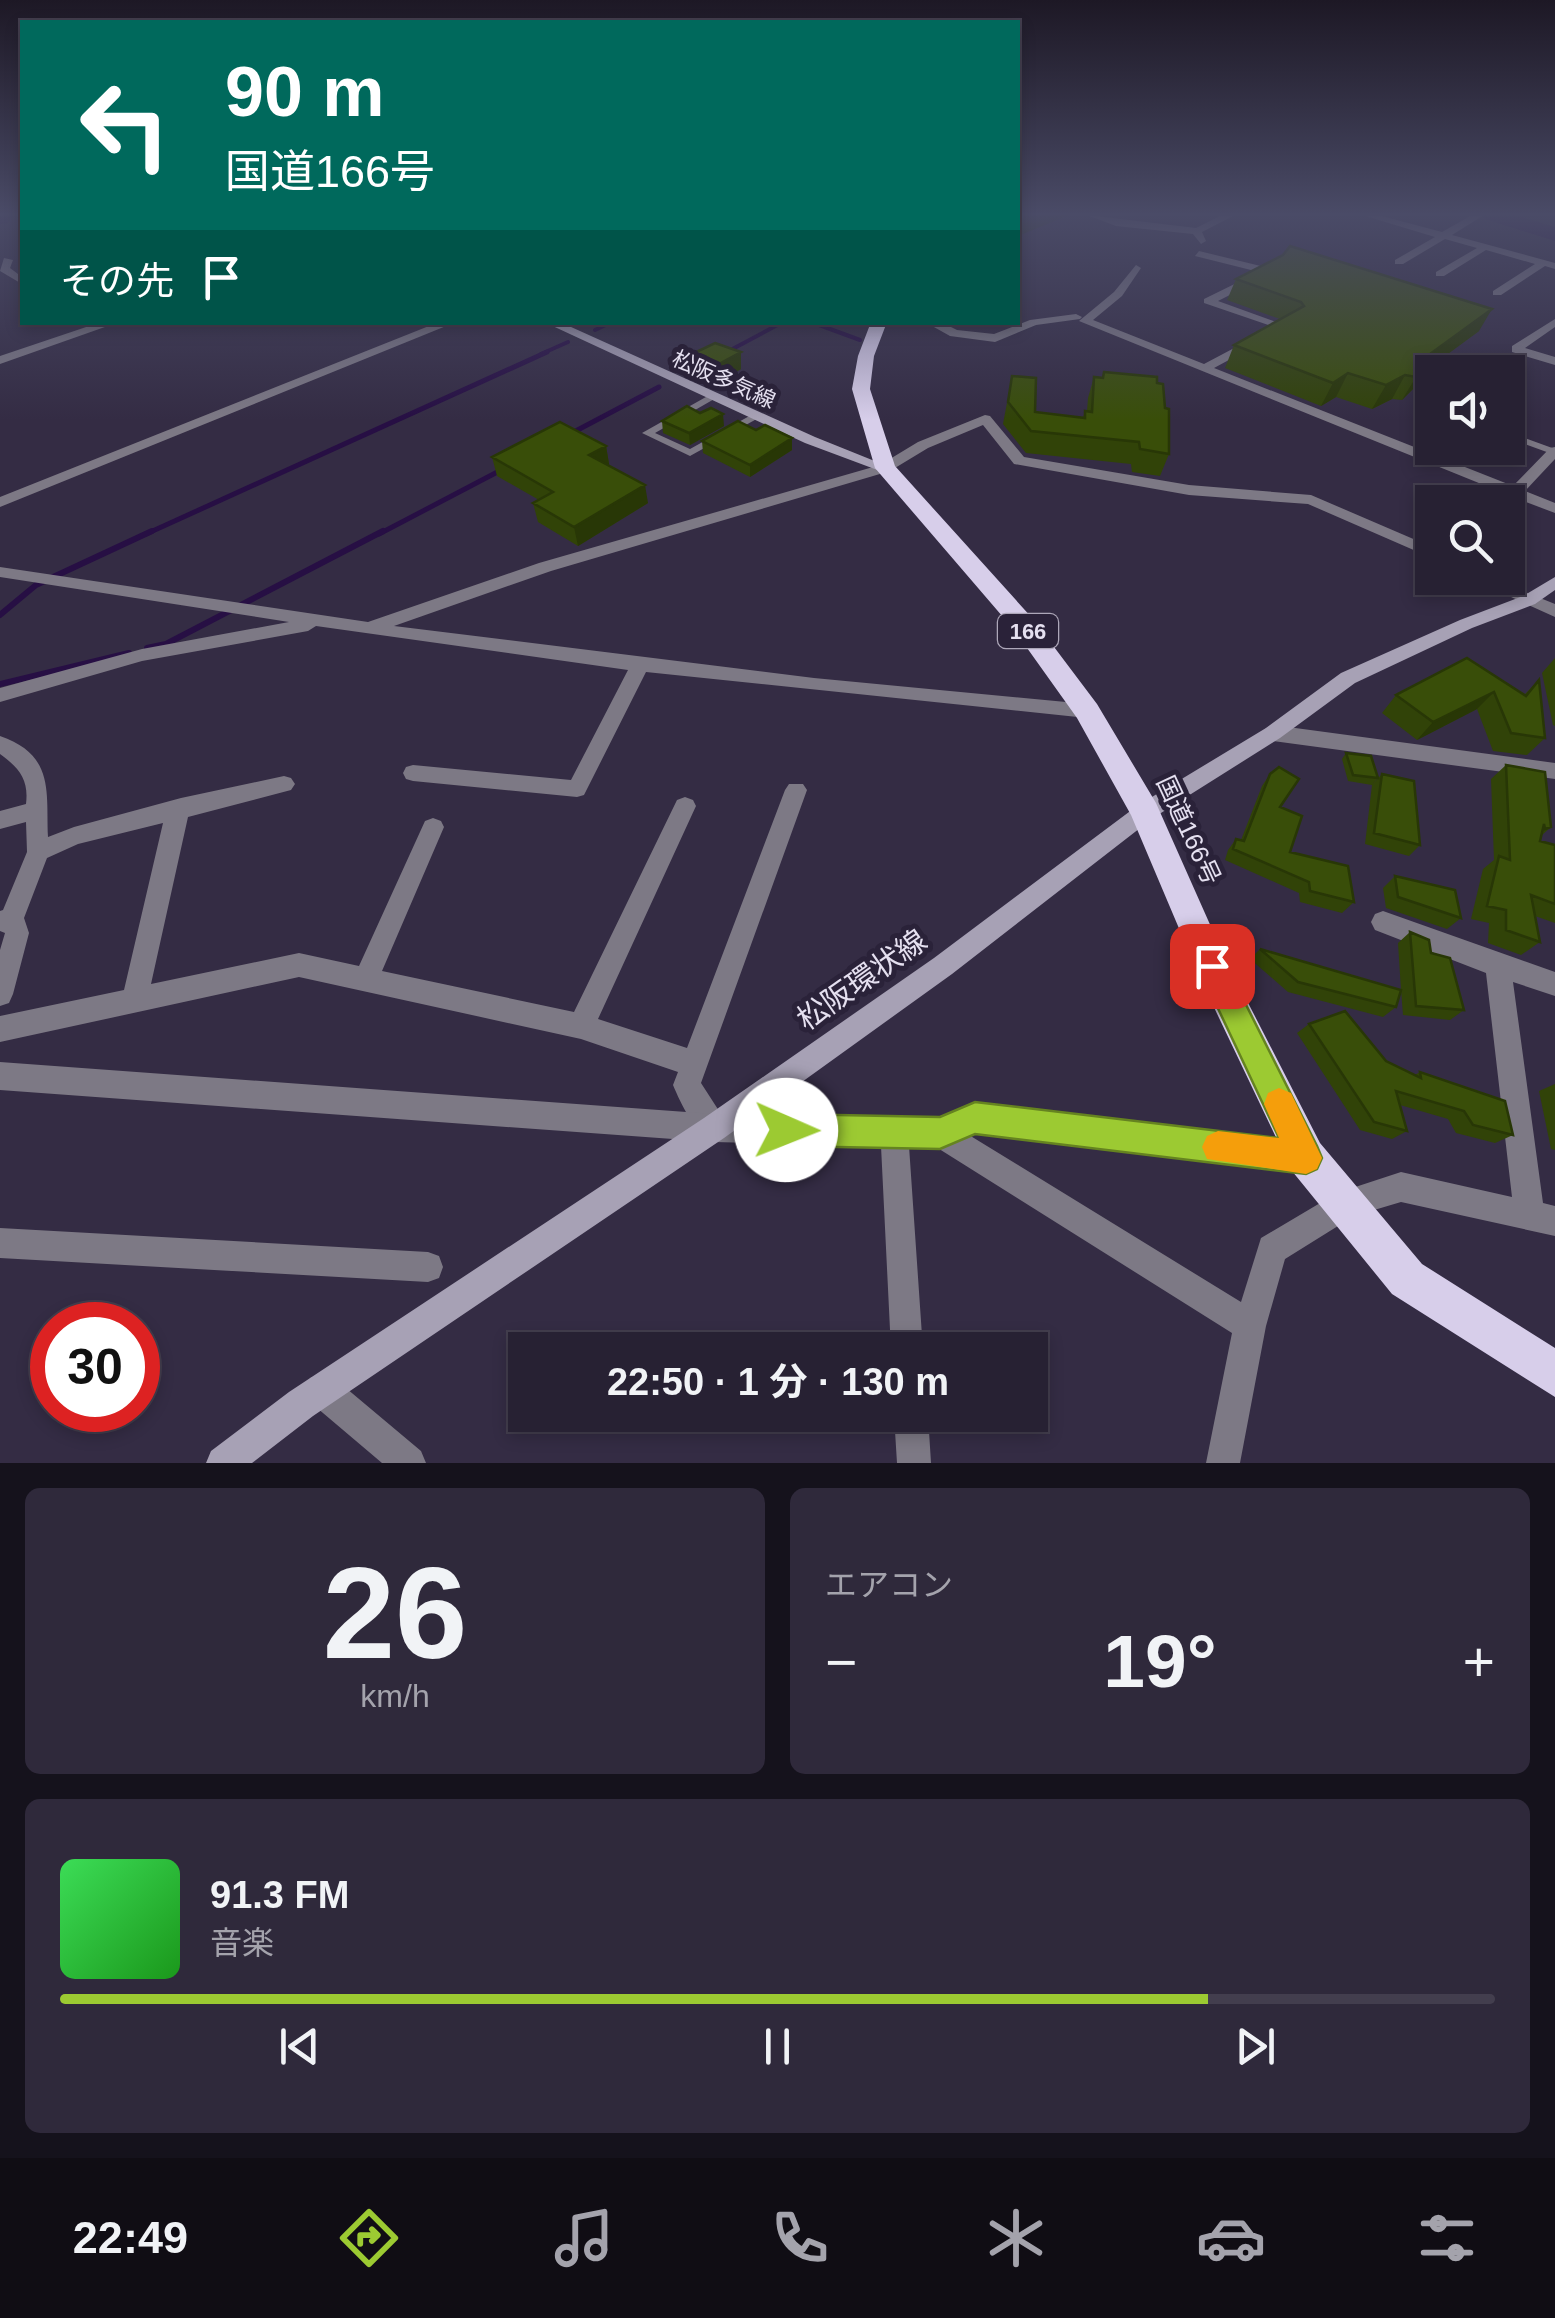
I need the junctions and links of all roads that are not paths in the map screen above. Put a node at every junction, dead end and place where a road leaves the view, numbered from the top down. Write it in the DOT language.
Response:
graph roads {
  1 [pos="1125,283"];
  2 [pos="1244,283"];
  3 [pos="1516,283"];
  4 [pos="1497,294"];
  5 [pos="1076,317"];
  6 [pos="1555,322"];
  7 [pos="442,325"];
  8 [pos="555,325"];
  9 [pos="877,325"];
  10 [pos="937,325"];
  11 [pos="90,326"];
  12 [pos="2,357"];
  13 [pos="1555,362"];
  14 [pos="1205,368"];
  15 [pos="713,396"];
  16 [pos="757,416"];
  17 [pos="1525,442"];
  18 [pos="1554,452"];
  19 [pos="885,468"];
  20 [pos="1483,485"];
  21 [pos="1522,485"];
  22 [pos="1525,500"];
  23 [pos="0,502"];
  24 [pos="1555,508"];
  25 [pos="1415,546"];
  26 [pos="0,572"];
  27 [pos="1555,582"];
  28 [pos="1517,595"];
  29 [pos="1529,600"];
  30 [pos="1555,611"];
  31 [pos="330,621"];
  32 [pos="372,627"];
  33 [pos="641,662"];
  34 [pos="0,695"];
  35 [pos="1087,711"];
  36 [pos="1273,733"];
  37 [pos="0,744"];
  38 [pos="1555,771"];
  39 [pos="413,773"];
  40 [pos="284,784"];
  41 [pos="796,790"];
  42 [pos="685,806"];
  43 [pos="182,807"];
  44 [pos="36,810"];
  45 [pos="1146,812"];
  46 [pos="0,820"];
  47 [pos="433,827"];
  48 [pos="38,852"];
  49 [pos="6,920"];
  50 [pos="1383,922"];
  51 [pos="1498,966"];
  52 [pos="366,978"];
  53 [pos="1555,984"];
  54 [pos="0,994"];
  55 [pos="135,1000"];
  56 [pos="581,1026"];
  57 [pos="0,1029"];
  58 [pos="695,1064"];
  59 [pos="0,1076"];
  60 [pos="714,1128"];
  61 [pos="894,1132"];
  62 [pos="940,1133"];
  63 [pos="1306,1158"];
  64 [pos="1347,1203"];
  65 [pos="1542,1217"];
  66 [pos="0,1244"];
  67 [pos="428,1267"];
  68 [pos="1250,1326"];
  69 [pos="906,1332"];
  70 [pos="1555,1374"];
  71 [pos="322,1390"];
  72 [pos="912,1432"];
  73 [pos="223,1463"];
  74 [pos="410,1463"];
  75 [pos="914,1463"];
  76 [pos="1223,1463"];
  1 -- 14 [label="street"];
  2 -- 14 [label="street"];
  3 -- 4 [label="street"];
  5 -- 10 [label="street"];
  6 -- 13 [label="street"];
  7 -- 23 [label="street"];
  8 -- 15 [label="main road, 松阪多気線"];
  9 -- 19 [label="highway, 国道166号 / 166"];
  11 -- 12 [label="street"];
  14 -- 20 [label="street"];
  15 -- 16 [label="main road, 松阪多気線"];
  15 -- 16 [label="lane"];
  16 -- 19 [label="main road, 松阪多気線"];
  17 -- 18 [label="lane"];
  18 -- 21 [label="street"];
  19 -- 25 [label="street"];
  19 -- 32 [label="street"];
  19 -- 35 [label="highway, 国道166号 / 166"];
  22 -- 24 [label="street"];
  26 -- 31 [label="street"];
  27 -- 29 [label="main road, 松阪環状線"];
  28 -- 29 [label="street"];
  29 -- 30 [label="street"];
  29 -- 36 [label="main road, 松阪環状線"];
  31 -- 32 [label="street"];
  31 -- 34 [label="street"];
  32 -- 33 [label="street"];
  33 -- 35 [label="street"];
  33 -- 39 [label="street"];
  35 -- 45 [label="highway, 国道166号 / 166"];
  36 -- 38 [label="street"];
  36 -- 45 [label="main road, 松阪環状線"];
  37 -- 44 [label="street"];
  40 -- 43 [label="street"];
  41 -- 58 [label="street"];
  42 -- 56 [label="street"];
  43 -- 48 [label="street"];
  43 -- 55 [label="street"];
  44 -- 46 [label="street"];
  44 -- 48 [label="street"];
  45 -- 60 [label="main road, 松阪環状線"];
  45 -- 63 [label="highway, 国道166号 / 166"];
  47 -- 52 [label="street"];
  48 -- 49 [label="street"];
  49 -- 54 [label="street"];
  50 -- 51 [label="street"];
  51 -- 53 [label="street"];
  51 -- 65 [label="street"];
  52 -- 55 [label="street"];
  52 -- 56 [label="street"];
  55 -- 57 [label="street"];
  56 -- 58 [label="street"];
  58 -- 60 [label="street"];
  59 -- 60 [label="street"];
  60 -- 61 [label="street"];
  60 -- 71 [label="main road, 松阪環状線"];
  61 -- 62 [label="street"];
  61 -- 69 [label="street"];
  62 -- 63 [label="street"];
  62 -- 68 [label="street"];
  63 -- 64 [label="highway, 国道166号 / 166"];
  64 -- 65 [label="street"];
  64 -- 68 [label="street"];
  64 -- 70 [label="highway, 国道166号 / 166"];
  66 -- 67 [label="street"];
  68 -- 76 [label="street"];
  71 -- 73 [label="main road, 松阪環状線"];
  71 -- 74 [label="street"];
  72 -- 75 [label="street"];
}
